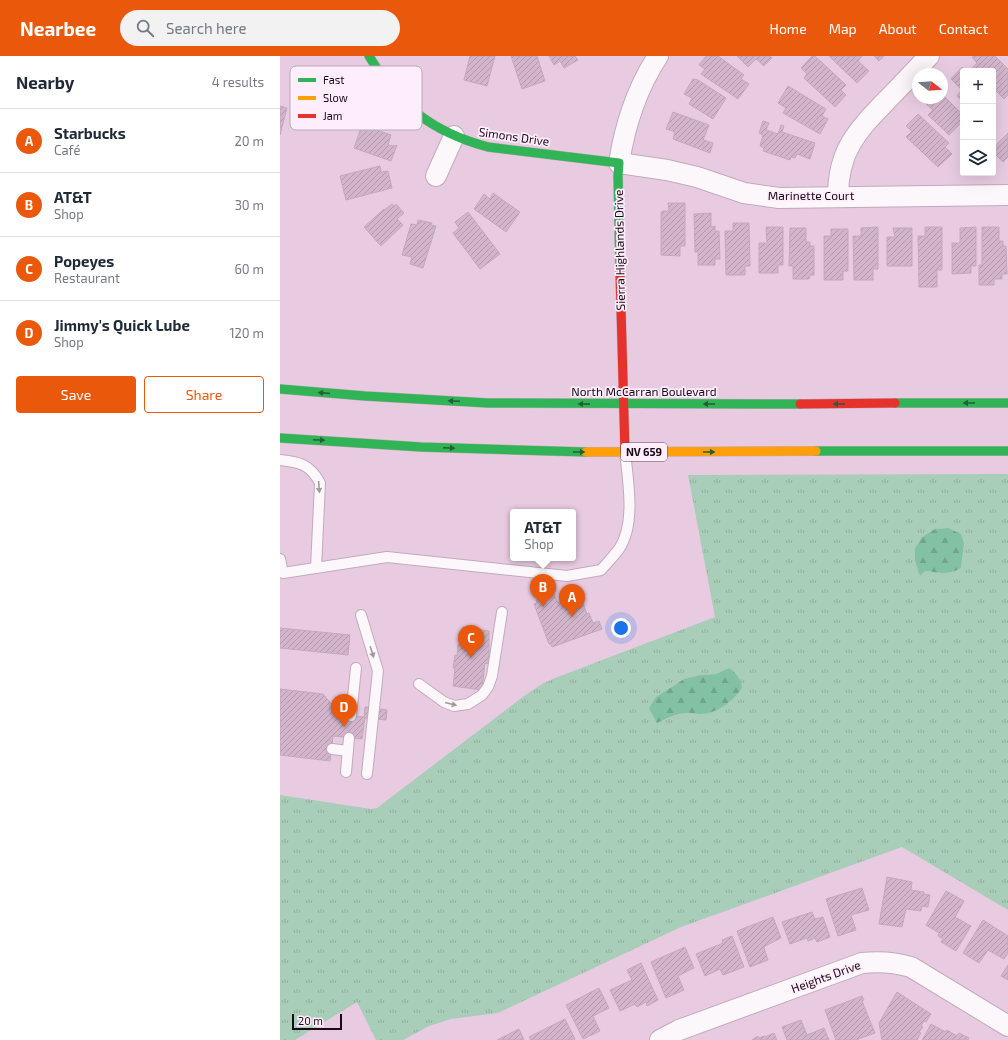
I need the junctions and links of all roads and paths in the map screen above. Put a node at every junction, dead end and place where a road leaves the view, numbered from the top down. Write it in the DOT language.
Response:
graph roads {
  1 [pos="369,56"];
  2 [pos="658,56"];
  3 [pos="930,56"];
  4 [pos="375,66"];
  5 [pos="422,117"];
  6 [pos="454,136"];
  7 [pos="619,163"];
  8 [pos="436,176"];
  9 [pos="1008,195"];
  10 [pos="838,196"];
  11 [pos="280,389"];
  12 [pos="1008,403"];
  13 [pos="623,404"];
  14 [pos="280,438"];
  15 [pos="1008,451"];
  16 [pos="625,452"];
  17 [pos="280,460"];
  18 [pos="280,559"];
  19 [pos="316,568"];
  20 [pos="502,612"];
  21 [pos="361,615"];
  22 [pos="356,668"];
  23 [pos="419,684"];
  24 [pos="351,716"];
  25 [pos="349,738"];
  26 [pos="332,749"];
  27 [pos="348,751"];
  28 [pos="346,772"];
  29 [pos="367,774"];
  30 [pos="1008,1026"];
  31 [pos="660,1040"];
  1 -- 4 [label="main road, Simons Drive"];
  2 -- 7 [label="street, Sierra Highlands Drive"];
  3 -- 10 [label="street"];
  5 -- 6 [label="main road, Simons Drive"];
  6 -- 7 [label="main road, Simons Drive"];
  6 -- 8 [label="street"];
  7 -- 10 [label="street, Marinette Court"];
  7 -- 13 [label="main road, Sierra Highlands Drive"];
  9 -- 10 [label="street, Marinette Court"];
  13 -- 11 [label="main road, North McCarran Boulevard, one-way"];
  12 -- 13 [label="main road, North McCarran Boulevard, one-way"];
  13 -- 16 [label="main road, Sierra Highlands Drive"];
  14 -- 16 [label="main road, NV 659, one-way"];
  16 -- 15 [label="main road, NV 659, one-way"];
  16 -- 19 [label="lane"];
  17 -- 19 [label="lane, one-way"];
  18 -- 19 [label="lane"];
  23 -- 20 [label="lane, one-way"];
  21 -- 29 [label="lane, one-way"];
  22 -- 24 [label="lane"];
  25 -- 27 [label="lane"];
  26 -- 27 [label="lane"];
  27 -- 28 [label="lane"];
  30 -- 31 [label="street, Heights Drive"];
}
